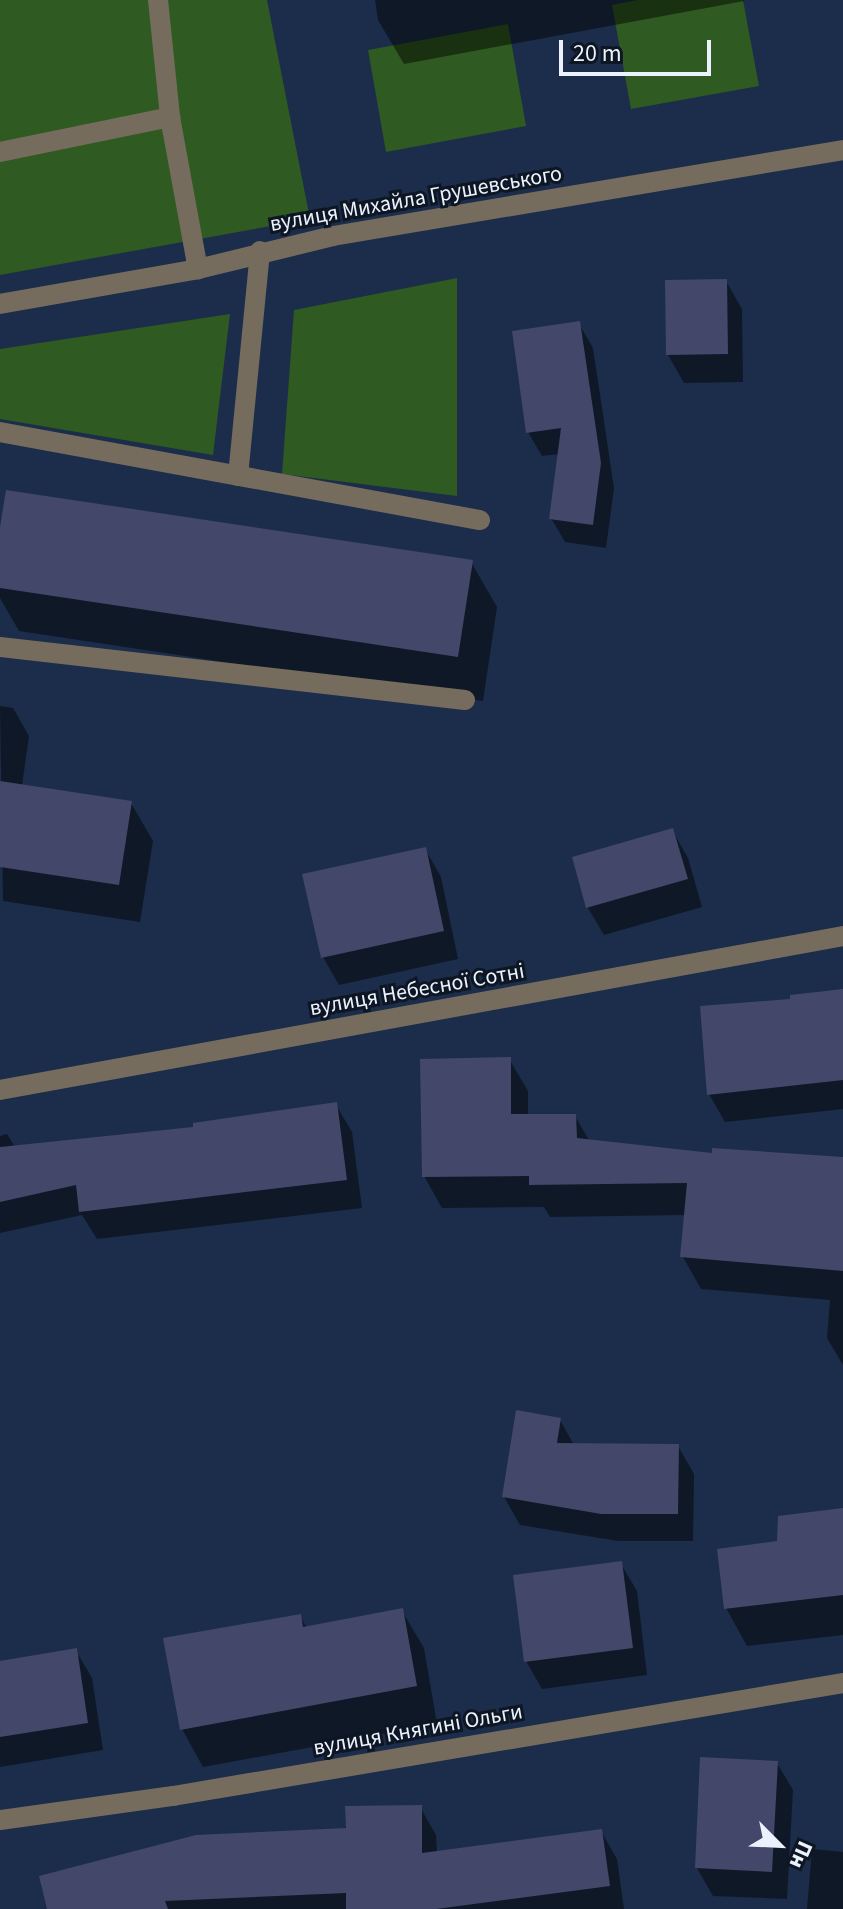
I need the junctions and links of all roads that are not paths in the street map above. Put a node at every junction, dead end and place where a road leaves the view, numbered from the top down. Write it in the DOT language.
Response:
graph roads {
  1 [pos="158,0"];
  2 [pos="170,117"];
  3 [pos="843,150"];
  4 [pos="0,152"];
  5 [pos="260,251"];
  6 [pos="198,269"];
  7 [pos="0,304"];
  8 [pos="0,432"];
  9 [pos="238,476"];
  10 [pos="480,520"];
  11 [pos="0,647"];
  12 [pos="465,700"];
  13 [pos="843,936"];
  14 [pos="0,1090"];
  15 [pos="843,1683"];
  16 [pos="0,1820"];
  1 -- 2 [label="street"];
  2 -- 4 [label="street"];
  2 -- 6 [label="street"];
  3 -- 5 [label="street, вулиця Михайла Грушевського"];
  5 -- 6 [label="street, вулиця Михайла Грушевського"];
  5 -- 9 [label="street"];
  6 -- 7 [label="street, вулиця Михайла Грушевського"];
  8 -- 9 [label="street"];
  9 -- 10 [label="street"];
  11 -- 12 [label="street"];
  13 -- 14 [label="street, вулиця Небесної Сотні"];
  15 -- 16 [label="street, вулиця Княгині Ольги"];
}
